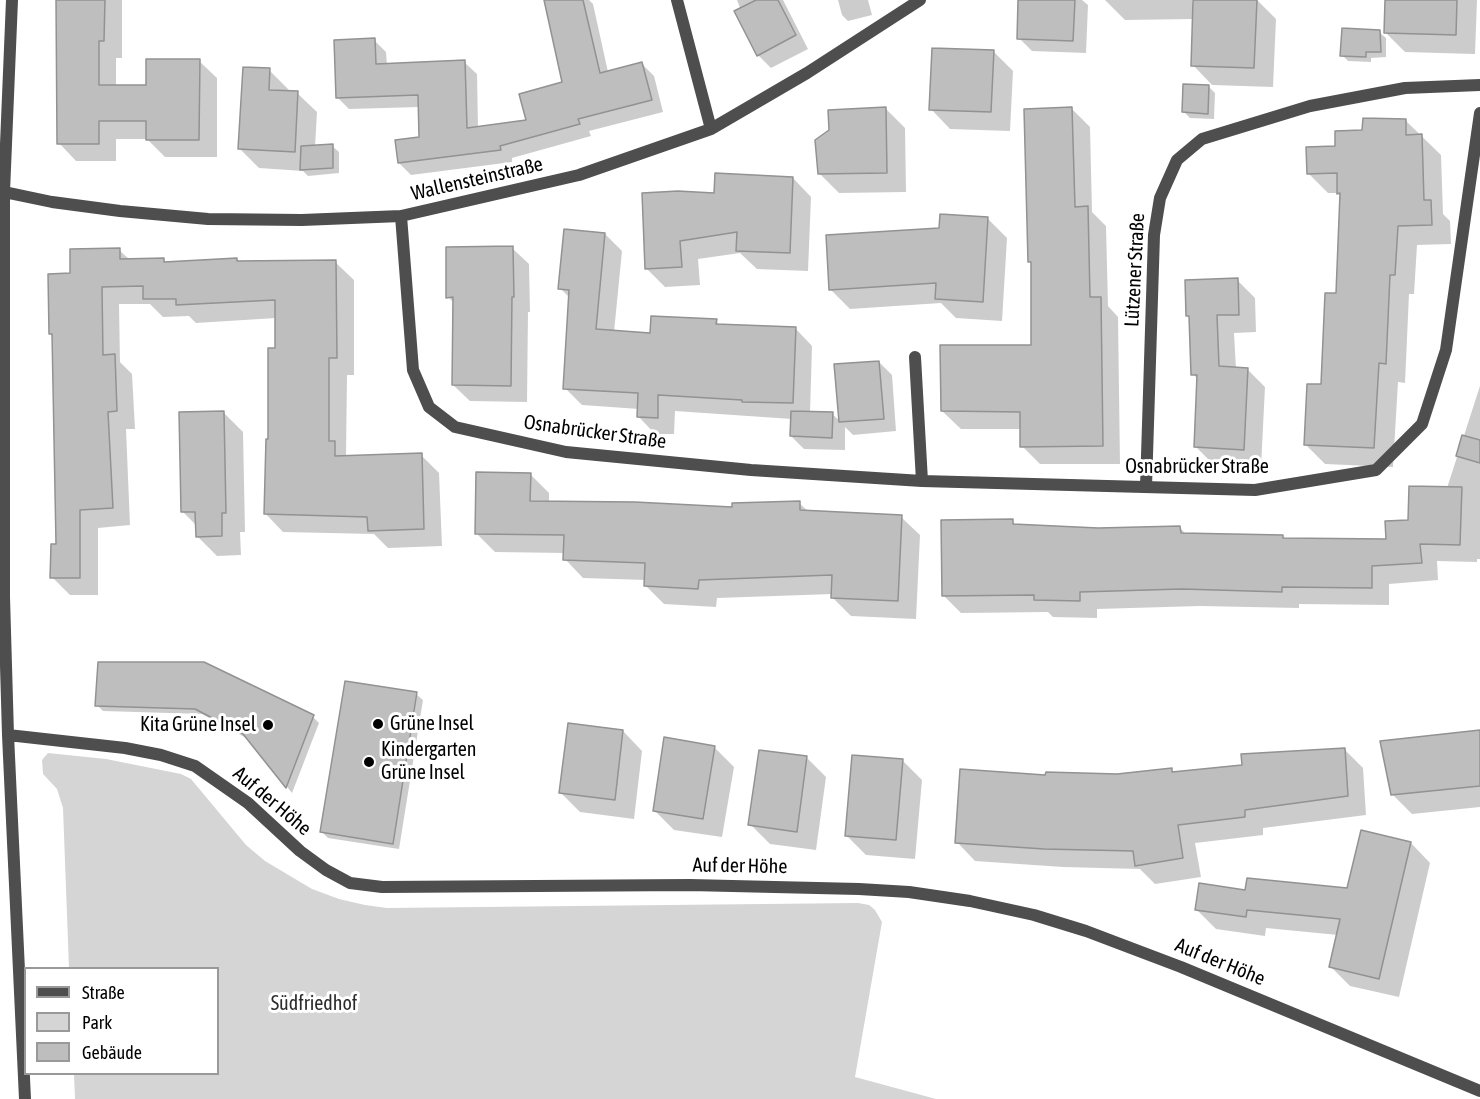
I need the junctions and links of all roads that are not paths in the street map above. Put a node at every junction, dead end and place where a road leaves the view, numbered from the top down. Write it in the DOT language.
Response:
graph roads {
  1 [pos="12,0"];
  2 [pos="677,0"];
  3 [pos="920,0"];
  4 [pos="1480,85"];
  5 [pos="1480,112"];
  6 [pos="711,129"];
  7 [pos="2,192"];
  8 [pos="400,216"];
  9 [pos="915,357"];
  10 [pos="922,482"];
  11 [pos="1146,487"];
  12 [pos="3,672"];
  13 [pos="8,735"];
  14 [pos="1480,1091"];
  15 [pos="25,1099"];
  1 -- 7 [label="street"];
  2 -- 6 [label="street"];
  3 -- 6 [label="street, Wallensteinstraße"];
  4 -- 11 [label="street, Lützener Straße"];
  5 -- 11 [label="street, Osnabrücker Straße"];
  6 -- 8 [label="street, Wallensteinstraße"];
  7 -- 8 [label="street, Wallensteinstraße"];
  7 -- 12 [label="street"];
  8 -- 10 [label="street, Osnabrücker Straße"];
  9 -- 10 [label="street"];
  10 -- 11 [label="street, Osnabrücker Straße"];
  12 -- 13 [label="street"];
  13 -- 14 [label="street, Auf der Höhe"];
  13 -- 15 [label="street"];
}
